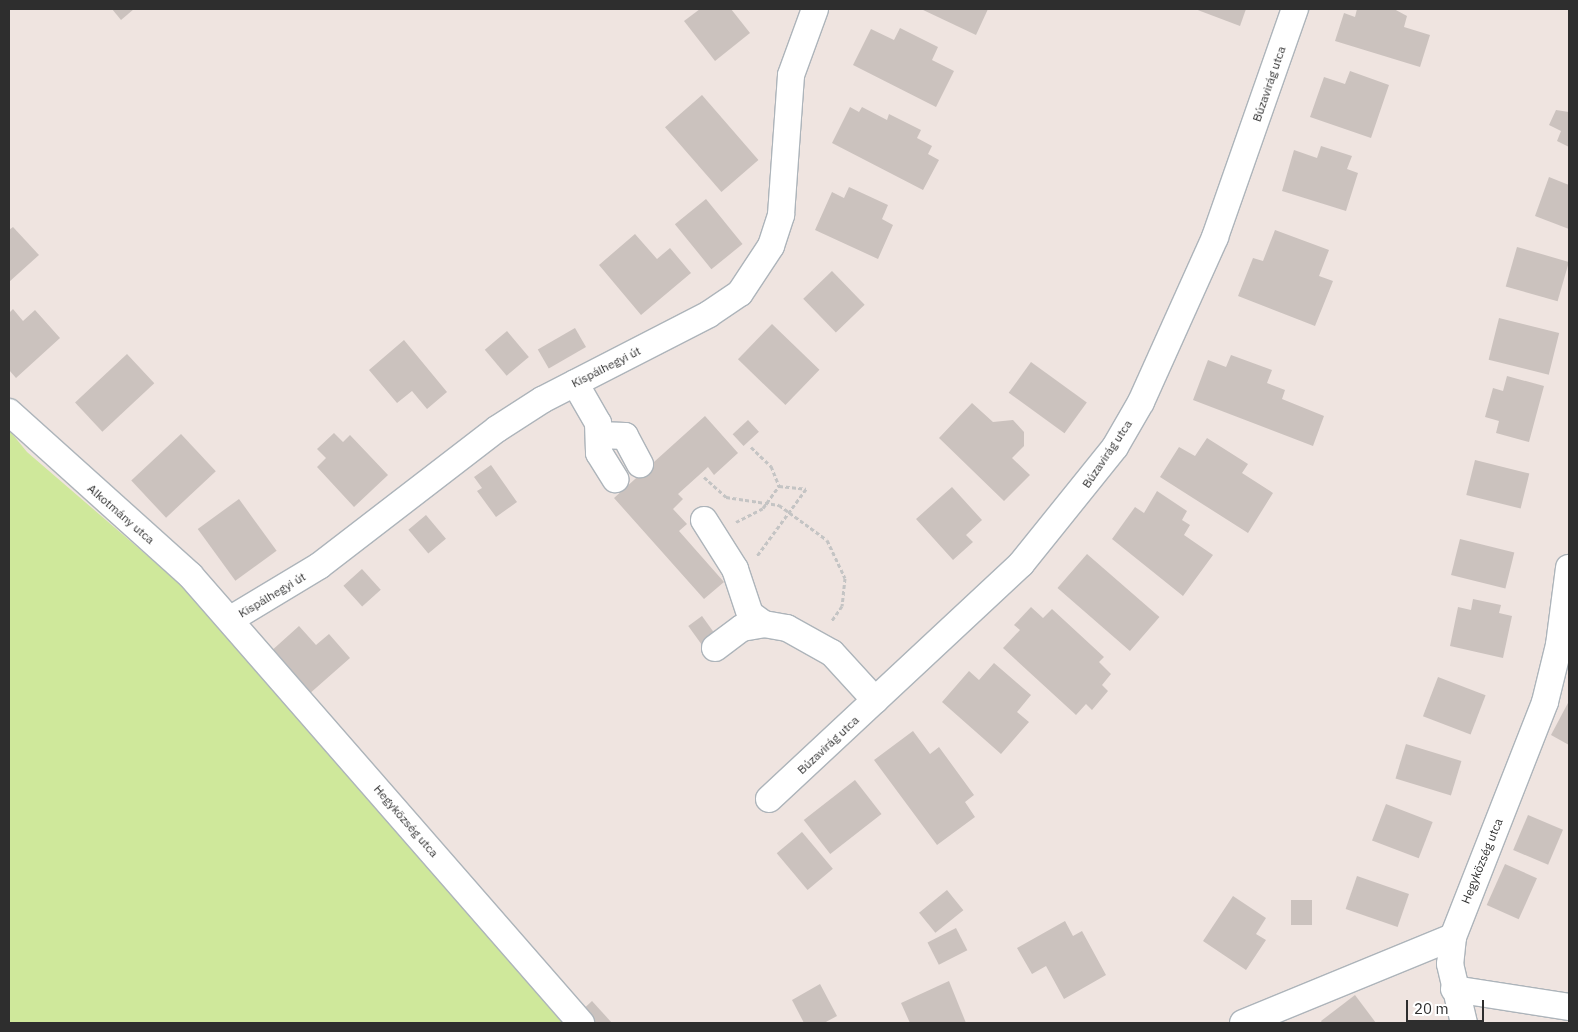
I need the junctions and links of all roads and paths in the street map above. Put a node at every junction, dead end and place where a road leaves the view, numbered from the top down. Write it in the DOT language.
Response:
graph roads {
  1 [pos="815,9"];
  2 [pos="1295,9"];
  3 [pos="575,383"];
  4 [pos="9,412"];
  5 [pos="599,434"];
  6 [pos="751,447"];
  7 [pos="640,464"];
  8 [pos="704,477"];
  9 [pos="615,479"];
  10 [pos="779,486"];
  11 [pos="767,501"];
  12 [pos="792,512"];
  13 [pos="709,527"];
  14 [pos="1569,568"];
  15 [pos="735,569"];
  16 [pos="231,619"];
  17 [pos="764,624"];
  18 [pos="813,640"];
  19 [pos="715,648"];
  20 [pos="875,700"];
  21 [pos="769,799"];
  22 [pos="1453,937"];
  23 [pos="1454,989"];
  24 [pos="1569,1007"];
  25 [pos="581,1023"];
  26 [pos="1243,1023"];
  27 [pos="1464,1023"];
  1 -- 3 [label="street, Kispálhegyi út"];
  2 -- 20 [label="street, Búzavirág utca"];
  3 -- 5 [label="street"];
  3 -- 16 [label="street, Kispálhegyi út"];
  4 -- 16 [label="street, Alkotmány utca"];
  5 -- 7 [label="street"];
  5 -- 9 [label="street"];
  6 -- 10 [label="path"];
  8 -- 11 [label="path"];
  10 -- 11 [label="path"];
  10 -- 12 [label="path"];
  11 -- 12 [label="path"];
  11 -- 13 [label="path"];
  12 -- 15 [label="path"];
  12 -- 18 [label="path"];
  13 -- 15 [label="street"];
  14 -- 22 [label="street, Hegyközség utca"];
  15 -- 17 [label="street"];
  16 -- 25 [label="street, Hegyközség utca"];
  17 -- 18 [label="street"];
  17 -- 19 [label="street"];
  18 -- 20 [label="street"];
  20 -- 21 [label="street, Búzavirág utca"];
  22 -- 23 [label="street"];
  22 -- 26 [label="street"];
  23 -- 24 [label="street"];
  23 -- 27 [label="street"];
}
